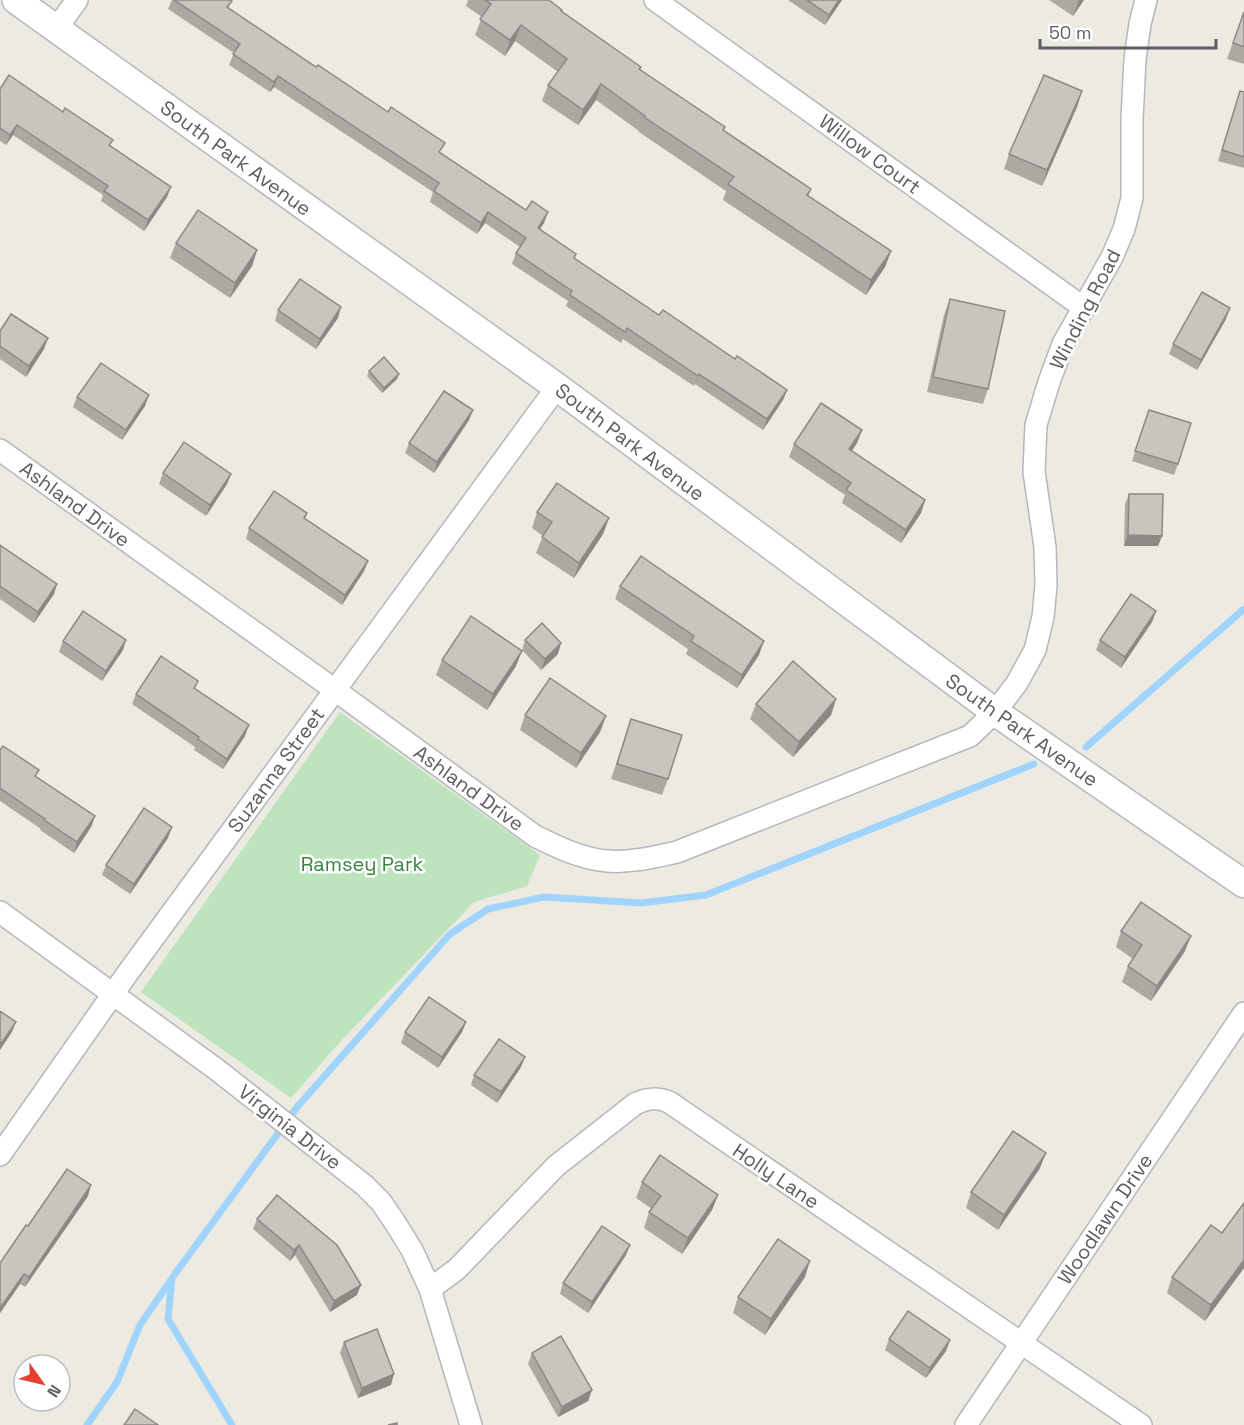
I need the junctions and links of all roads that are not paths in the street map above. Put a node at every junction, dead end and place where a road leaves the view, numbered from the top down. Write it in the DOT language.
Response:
graph roads {
  1 [pos="15,0"];
  2 [pos="77,0"];
  3 [pos="655,0"];
  4 [pos="1146,0"];
  5 [pos="56,29"];
  6 [pos="1084,308"];
  7 [pos="557,387"];
  8 [pos="0,450"];
  9 [pos="335,690"];
  10 [pos="995,712"];
  11 [pos="1244,884"];
  12 [pos="0,912"];
  13 [pos="113,994"];
  14 [pos="1244,1013"];
  15 [pos="0,1155"];
  16 [pos="430,1289"];
  17 [pos="1021,1344"];
  18 [pos="471,1425"];
  19 [pos="966,1425"];
  20 [pos="1141,1425"];
  1 -- 5 [label="street, South Park Avenue"];
  2 -- 5 [label="street"];
  3 -- 6 [label="street, Willow Court"];
  4 -- 6 [label="street, Winding Road"];
  5 -- 7 [label="street, South Park Avenue"];
  6 -- 10 [label="street, Winding Road"];
  7 -- 9 [label="street, Suzanna Street"];
  7 -- 10 [label="street, South Park Avenue"];
  8 -- 9 [label="street, Ashland Drive"];
  9 -- 10 [label="street, Ashland Drive"];
  9 -- 13 [label="street, Suzanna Street"];
  10 -- 11 [label="street, South Park Avenue"];
  12 -- 13 [label="street, Virginia Drive"];
  13 -- 15 [label="street, Suzanna Street"];
  13 -- 16 [label="street, Virginia Drive"];
  14 -- 17 [label="street, Woodlawn Drive"];
  16 -- 17 [label="street, Holly Lane"];
  16 -- 18 [label="street, Virginia Drive"];
  17 -- 19 [label="street, Woodlawn Drive"];
  17 -- 20 [label="street, Holly Lane"];
}
